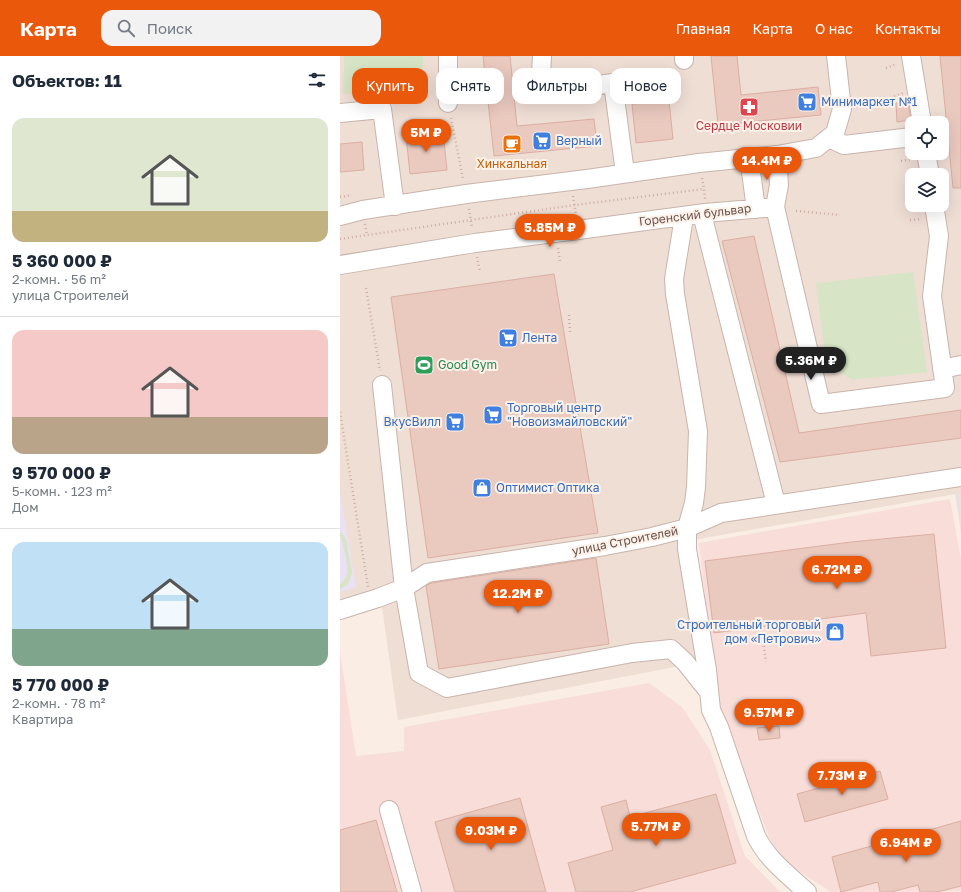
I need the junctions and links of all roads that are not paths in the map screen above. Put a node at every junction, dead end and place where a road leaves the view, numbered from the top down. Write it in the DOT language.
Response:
graph roads {
  1 [pos="448,56"];
  2 [pos="542,56"];
  3 [pos="836,56"];
  4 [pos="911,56"];
  5 [pos="448,68"];
  6 [pos="340,113"];
  7 [pos="921,116"];
  8 [pos="829,138"];
  9 [pos="905,138"];
  10 [pos="777,155"];
  11 [pos="749,157"];
  12 [pos="625,173"];
  13 [pos="395,206"];
  14 [pos="705,206"];
  15 [pos="775,207"];
  16 [pos="756,209"];
  17 [pos="935,212"];
  18 [pos="340,216"];
  19 [pos="684,216"];
  20 [pos="340,265"];
  21 [pos="961,365"];
  22 [pos="942,369"];
  23 [pos="382,385"];
  24 [pos="961,477"];
  25 [pos="776,504"];
  26 [pos="687,528"];
  27 [pos="404,588"];
  28 [pos="340,610"];
  29 [pos="709,692"];
  30 [pos="389,810"];
  31 [pos="412,892"];
  32 [pos="807,892"];
  1 -- 5 [label="street"];
  2 -- 12 [label="street"];
  3 -- 8 [label="street"];
  4 -- 7 [label="street"];
  6 -- 13 [label="street"];
  8 -- 9 [label="street"];
  8 -- 10 [label="street"];
  10 -- 11 [label="street"];
  10 -- 15 [label="street"];
  11 -- 12 [label="street"];
  11 -- 16 [label="street, Горенский бульвар"];
  12 -- 13 [label="street"];
  13 -- 18 [label="street"];
  14 -- 16 [label="street, Горенский бульвар"];
  14 -- 19 [label="street, Горенский бульвар"];
  14 -- 25 [label="street"];
  15 -- 16 [label="street"];
  15 -- 22 [label="street"];
  17 -- 22 [label="street"];
  19 -- 20 [label="street, Горенский бульвар"];
  19 -- 26 [label="street"];
  21 -- 22 [label="street"];
  23 -- 27 [label="street"];
  24 -- 25 [label="street, улица Строителей"];
  25 -- 26 [label="street, улица Строителей"];
  26 -- 27 [label="street, улица Строителей"];
  26 -- 29 [label="street"];
  27 -- 28 [label="street, улица Строителей"];
  27 -- 29 [label="street"];
  29 -- 32 [label="street"];
  30 -- 31 [label="street"];
}
